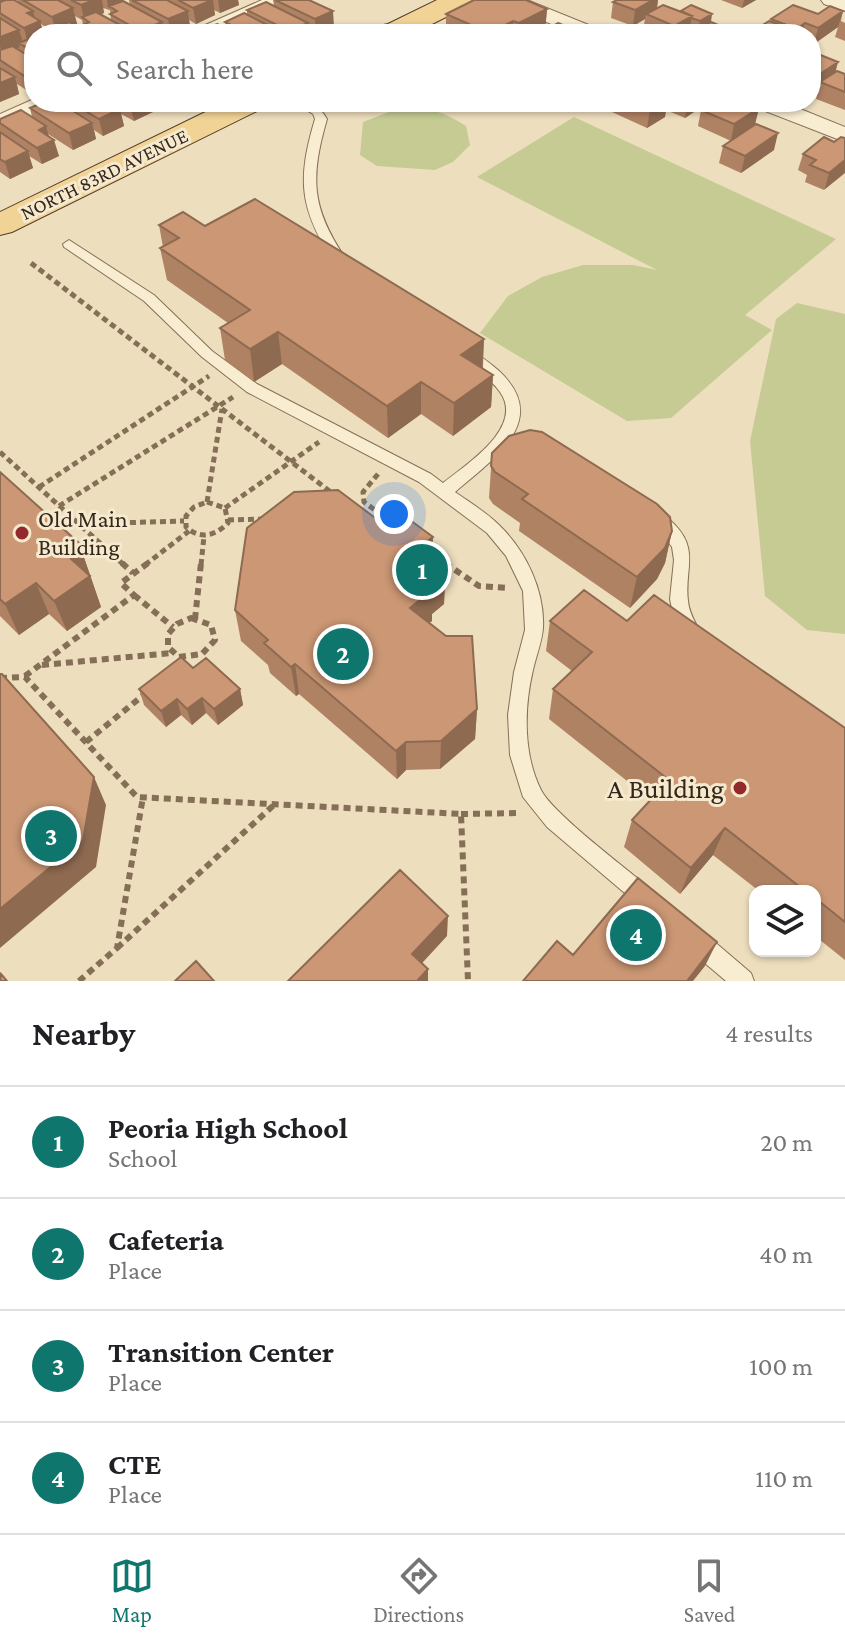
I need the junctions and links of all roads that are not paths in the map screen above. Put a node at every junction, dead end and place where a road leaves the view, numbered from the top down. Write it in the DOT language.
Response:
graph roads {
  1 [pos="21,0"];
  2 [pos="279,0"];
  3 [pos="509,0"];
  4 [pos="831,0"];
  5 [pos="453,1"];
  6 [pos="845,5"];
  7 [pos="0,8"];
  8 [pos="224,24"];
  9 [pos="408,24"];
  10 [pos="569,24"];
  11 [pos="24,111"];
  12 [pos="229,112"];
  13 [pos="317,112"];
  14 [pos="788,112"];
  15 [pos="0,122"];
  16 [pos="845,135"];
  17 [pos="5,216"];
  18 [pos="69,244"];
  19 [pos="346,269"];
  20 [pos="449,343"];
  21 [pos="445,491"];
  22 [pos="649,512"];
  23 [pos="701,640"];
  24 [pos="660,910"];
  25 [pos="684,931"];
  26 [pos="743,981"];
  1 -- 7 [label="street"];
  2 -- 8 [label="street"];
  3 -- 10 [label="street"];
  4 -- 6 [label="street"];
  5 -- 9 [label="main road"];
  11 -- 15 [label="street"];
  12 -- 17 [label="main road, NORTH 83RD AVENUE"];
  13 -- 19 [label="lane"];
  14 -- 16 [label="street"];
  18 -- 21 [label="lane"];
  20 -- 21 [label="lane"];
  21 -- 24 [label="lane"];
  22 -- 23 [label="lane"];
  25 -- 26 [label="lane"];
}
